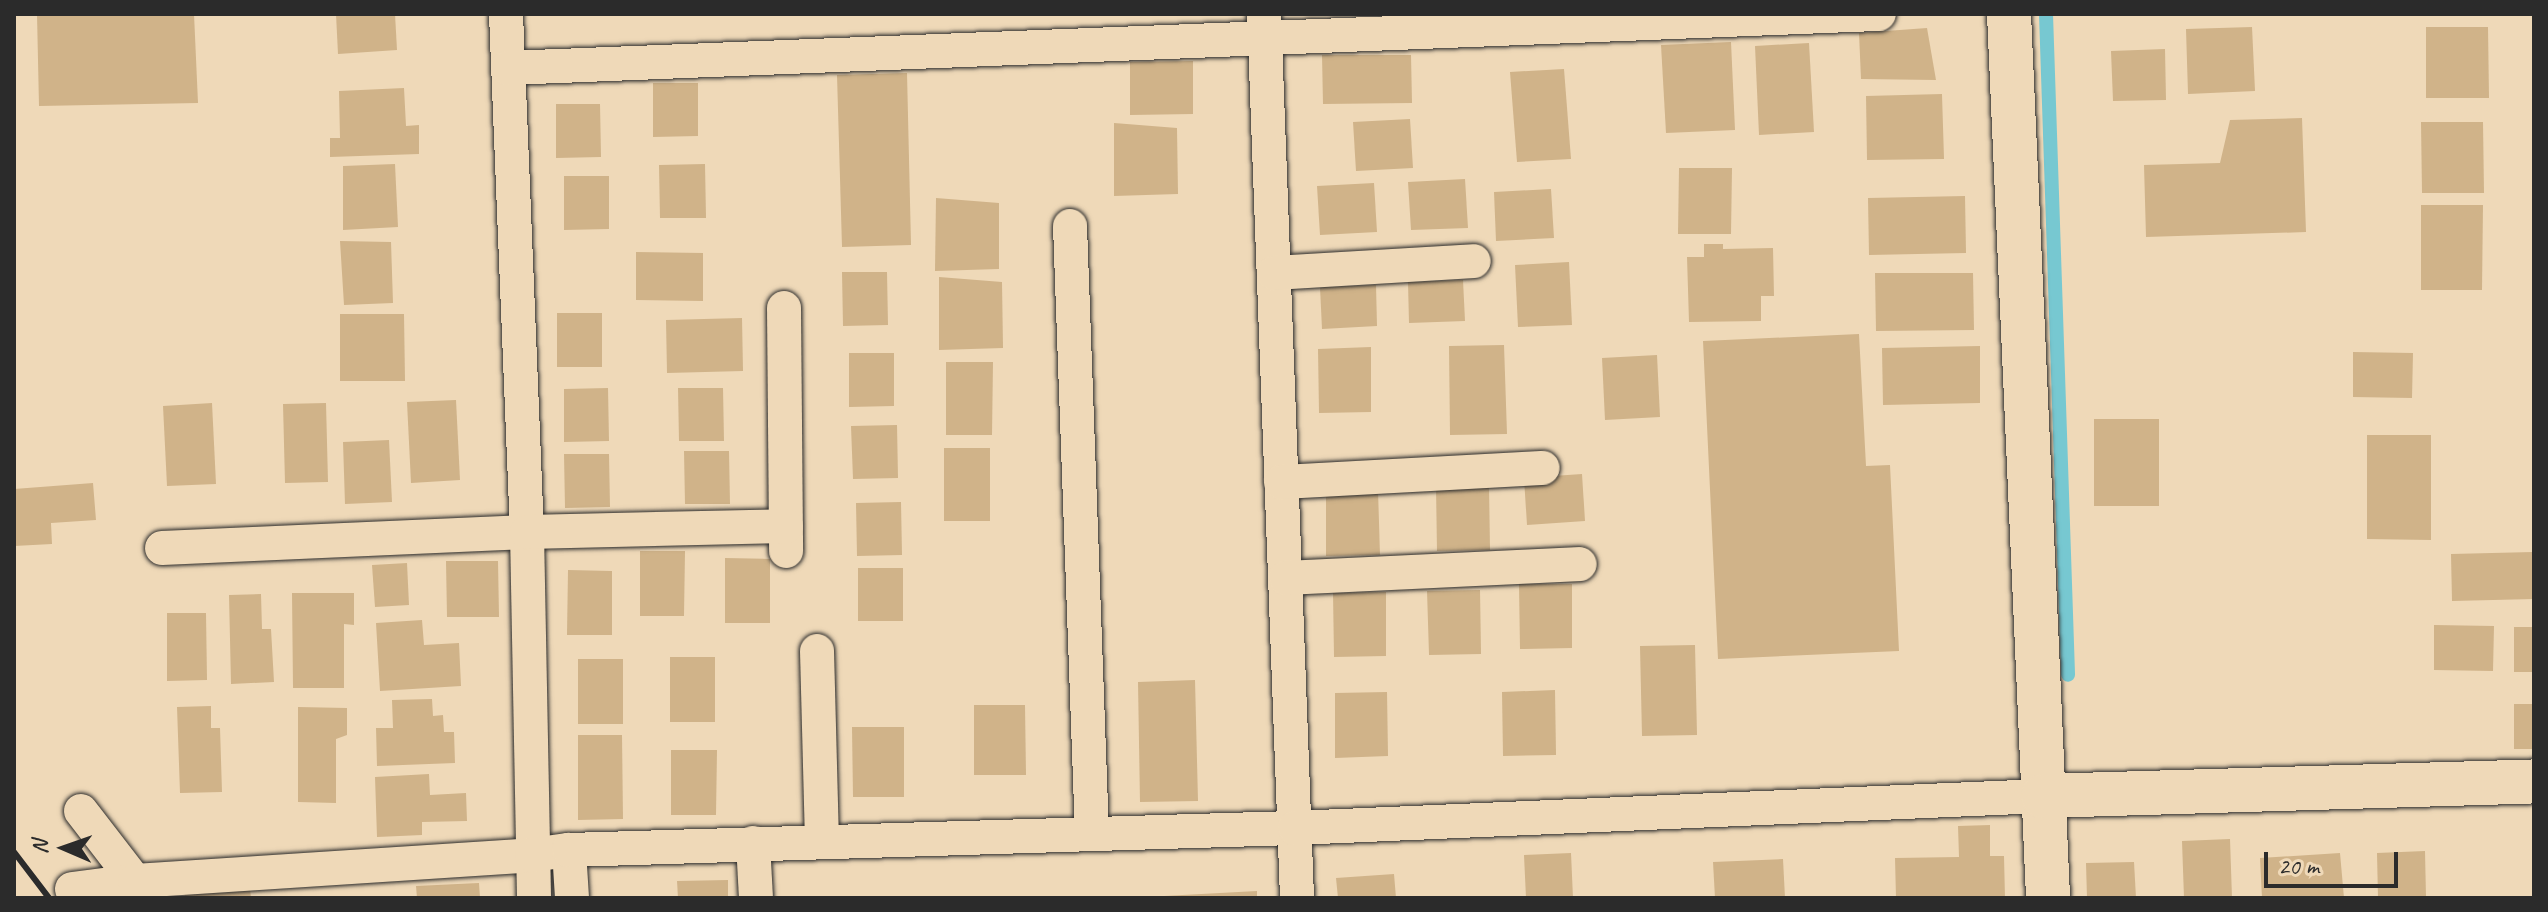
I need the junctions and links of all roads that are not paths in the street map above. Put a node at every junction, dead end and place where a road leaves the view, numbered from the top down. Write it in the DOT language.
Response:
graph roads {
  1 [pos="506,14"];
  2 [pos="1879,14"];
  3 [pos="2009,14"];
  4 [pos="1745,17"];
  5 [pos="1265,26"];
  6 [pos="508,68"];
  7 [pos="1070,226"];
  8 [pos="1474,261"];
  9 [pos="1274,273"];
  10 [pos="784,308"];
  11 [pos="1543,468"];
  12 [pos="1281,482"];
  13 [pos="527,532"];
  14 [pos="162,548"];
  15 [pos="1580,564"];
  16 [pos="1286,578"];
  17 [pos="817,651"];
  18 [pos="2534,781"];
  19 [pos="2043,796"];
  20 [pos="81,811"];
  21 [pos="1295,828"];
  22 [pos="1092,834"];
  23 [pos="822,841"];
  24 [pos="753,843"];
  25 [pos="569,850"];
  26 [pos="532,855"];
  27 [pos="72,889"];
  28 [pos="142,890"];
  29 [pos="534,898"];
  30 [pos="572,898"];
  31 [pos="756,898"];
  32 [pos="1297,898"];
  33 [pos="2048,898"];
  1 -- 6 [label="street"];
  2 -- 4 [label="street"];
  3 -- 19 [label="street"];
  4 -- 5 [label="street"];
  5 -- 6 [label="street"];
  5 -- 9 [label="street"];
  6 -- 13 [label="street"];
  7 -- 22 [label="street"];
  8 -- 9 [label="street"];
  9 -- 12 [label="street"];
  10 -- 13 [label="street"];
  11 -- 12 [label="street"];
  12 -- 16 [label="street"];
  13 -- 14 [label="street"];
  13 -- 26 [label="street"];
  15 -- 16 [label="street"];
  16 -- 21 [label="street"];
  17 -- 23 [label="street"];
  18 -- 19 [label="street"];
  19 -- 21 [label="street"];
  19 -- 33 [label="street"];
  20 -- 28 [label="street"];
  21 -- 22 [label="street"];
  21 -- 32 [label="street"];
  22 -- 23 [label="street"];
  23 -- 24 [label="street"];
  24 -- 25 [label="street"];
  24 -- 31 [label="street"];
  25 -- 26 [label="street"];
  25 -- 30 [label="street"];
  26 -- 28 [label="street"];
  26 -- 29 [label="street"];
  27 -- 28 [label="street"];
}
